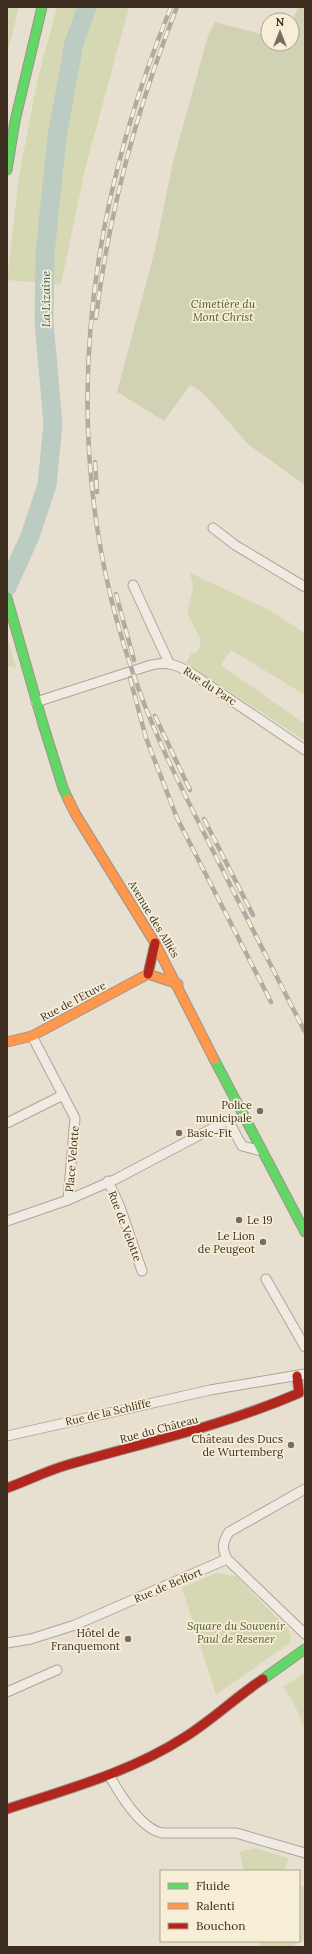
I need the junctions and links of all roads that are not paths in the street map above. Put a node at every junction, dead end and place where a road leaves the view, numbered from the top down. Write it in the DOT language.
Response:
graph roads {
  1 [pos="42,7"];
  2 [pos="7,170"];
  3 [pos="213,528"];
  4 [pos="133,585"];
  5 [pos="305,587"];
  6 [pos="7,598"];
  7 [pos="169,663"];
  8 [pos="36,702"];
  9 [pos="305,750"];
  10 [pos="155,943"];
  11 [pos="148,974"];
  12 [pos="178,984"];
  13 [pos="32,1036"];
  14 [pos="7,1042"];
  15 [pos="63,1095"];
  16 [pos="7,1123"];
  17 [pos="262,1151"];
  18 [pos="108,1182"];
  19 [pos="68,1200"];
  20 [pos="7,1221"];
  21 [pos="305,1232"];
  22 [pos="142,1271"];
  23 [pos="266,1279"];
  24 [pos="305,1346"];
  25 [pos="301,1375"];
  26 [pos="7,1436"];
  27 [pos="7,1488"];
  28 [pos="305,1489"];
  29 [pos="228,1559"];
  30 [pos="305,1634"];
  31 [pos="7,1643"];
  32 [pos="305,1649"];
  33 [pos="57,1670"];
  34 [pos="7,1692"];
  35 [pos="109,1775"];
  36 [pos="7,1809"];
  37 [pos="305,1853"];
  1 -- 2 [label="main road"];
  3 -- 5 [label="street"];
  4 -- 7 [label="street"];
  6 -- 8 [label="main road, Avenue des Alliés"];
  7 -- 8 [label="street, Rue du Parc"];
  7 -- 9 [label="street, Rue du Parc"];
  8 -- 10 [label="main road, Avenue des Alliés"];
  10 -- 11 [label="main road"];
  10 -- 12 [label="main road, Avenue des Alliés"];
  11 -- 12 [label="main road"];
  11 -- 13 [label="main road, Rue de l'Etuve"];
  12 -- 17 [label="main road, Avenue des Alliés"];
  13 -- 14 [label="main road, Rue de l'Etuve"];
  13 -- 15 [label="street"];
  15 -- 16 [label="street"];
  15 -- 19 [label="street, Place Velotte"];
  17 -- 18 [label="street"];
  17 -- 21 [label="main road, Avenue des Alliés"];
  18 -- 19 [label="street"];
  18 -- 22 [label="street, Rue de Velotte"];
  19 -- 20 [label="street"];
  23 -- 24 [label="street"];
  25 -- 26 [label="street, Rue de la Schliffe"];
  25 -- 27 [label="main road, Rue du Château"];
  28 -- 29 [label="street"];
  29 -- 30 [label="street"];
  29 -- 31 [label="street, Rue de Belfort"];
  32 -- 35 [label="main road"];
  33 -- 34 [label="street"];
  35 -- 36 [label="main road"];
  35 -- 37 [label="street"];
}
